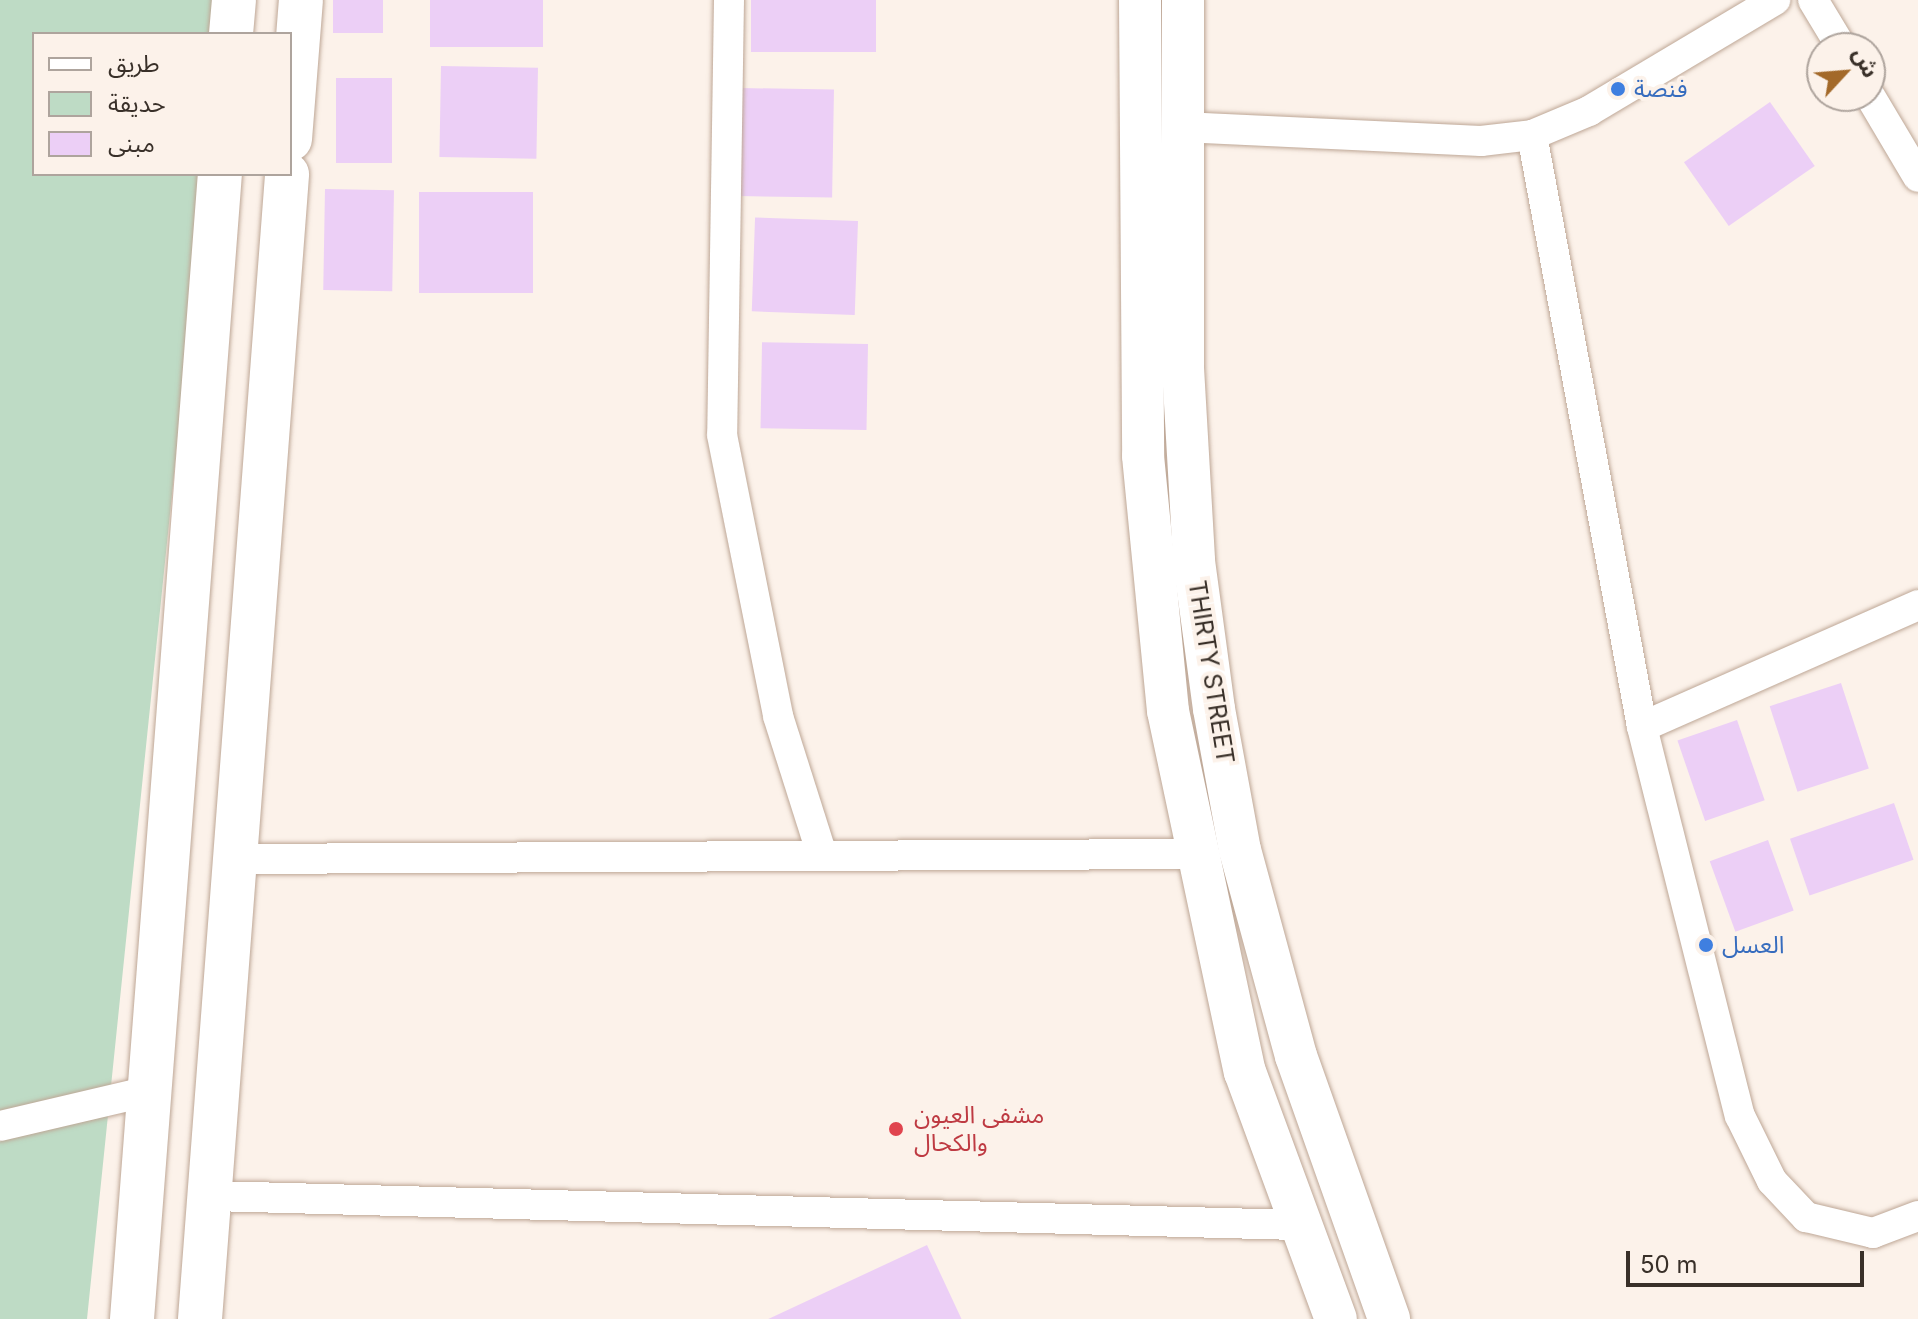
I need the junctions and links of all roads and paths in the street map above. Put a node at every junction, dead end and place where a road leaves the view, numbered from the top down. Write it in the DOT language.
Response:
graph roads {
  1 [pos="234,0"];
  2 [pos="301,0"];
  3 [pos="729,0"];
  4 [pos="1140,0"];
  5 [pos="1183,0"];
  6 [pos="1775,0"];
  7 [pos="1813,0"];
  8 [pos="231,32"];
  9 [pos="1832,32"];
  10 [pos="1879,112"];
  11 [pos="292,114"];
  12 [pos="1182,127"];
  13 [pos="1532,135"];
  14 [pos="220,176"];
  15 [pos="287,176"];
  16 [pos="1918,177"];
  17 [pos="1183,368"];
  18 [pos="1141,373"];
  19 [pos="1918,605"];
  20 [pos="1642,727"];
  21 [pos="1193,854"];
  22 [pos="822,855"];
  23 [pos="232,859"];
  24 [pos="1296,1056"];
  25 [pos="1245,1072"];
  26 [pos="149,1091"];
  27 [pos="0,1126"];
  28 [pos="212,1196"];
  29 [pos="1918,1216"];
  30 [pos="1296,1225"];
  31 [pos="132,1319"];
  32 [pos="200,1319"];
  33 [pos="1336,1319"];
  34 [pos="1389,1319"];
  1 -- 8 [label="highway"];
  2 -- 11 [label="highway"];
  3 -- 22 [label="street"];
  4 -- 18 [label="main road, THIRTY STREET"];
  5 -- 12 [label="main road, THIRTY STREET"];
  6 -- 13 [label="street"];
  7 -- 9 [label="street"];
  10 -- 16 [label="street"];
  12 -- 13 [label="street"];
  12 -- 17 [label="main road, THIRTY STREET"];
  13 -- 20 [label="street"];
  14 -- 26 [label="highway"];
  15 -- 23 [label="highway"];
  17 -- 18 [label="main road"];
  17 -- 24 [label="main road, THIRTY STREET"];
  18 -- 21 [label="main road, THIRTY STREET"];
  19 -- 20 [label="street"];
  20 -- 29 [label="street"];
  21 -- 22 [label="street"];
  21 -- 25 [label="main road, THIRTY STREET"];
  22 -- 23 [label="street"];
  23 -- 28 [label="highway"];
  24 -- 25 [label="main road"];
  24 -- 34 [label="main road, THIRTY STREET"];
  25 -- 30 [label="main road, THIRTY STREET"];
  26 -- 27 [label="street"];
  26 -- 31 [label="highway"];
  28 -- 30 [label="street"];
  28 -- 32 [label="highway"];
  30 -- 33 [label="main road, THIRTY STREET"];
}
